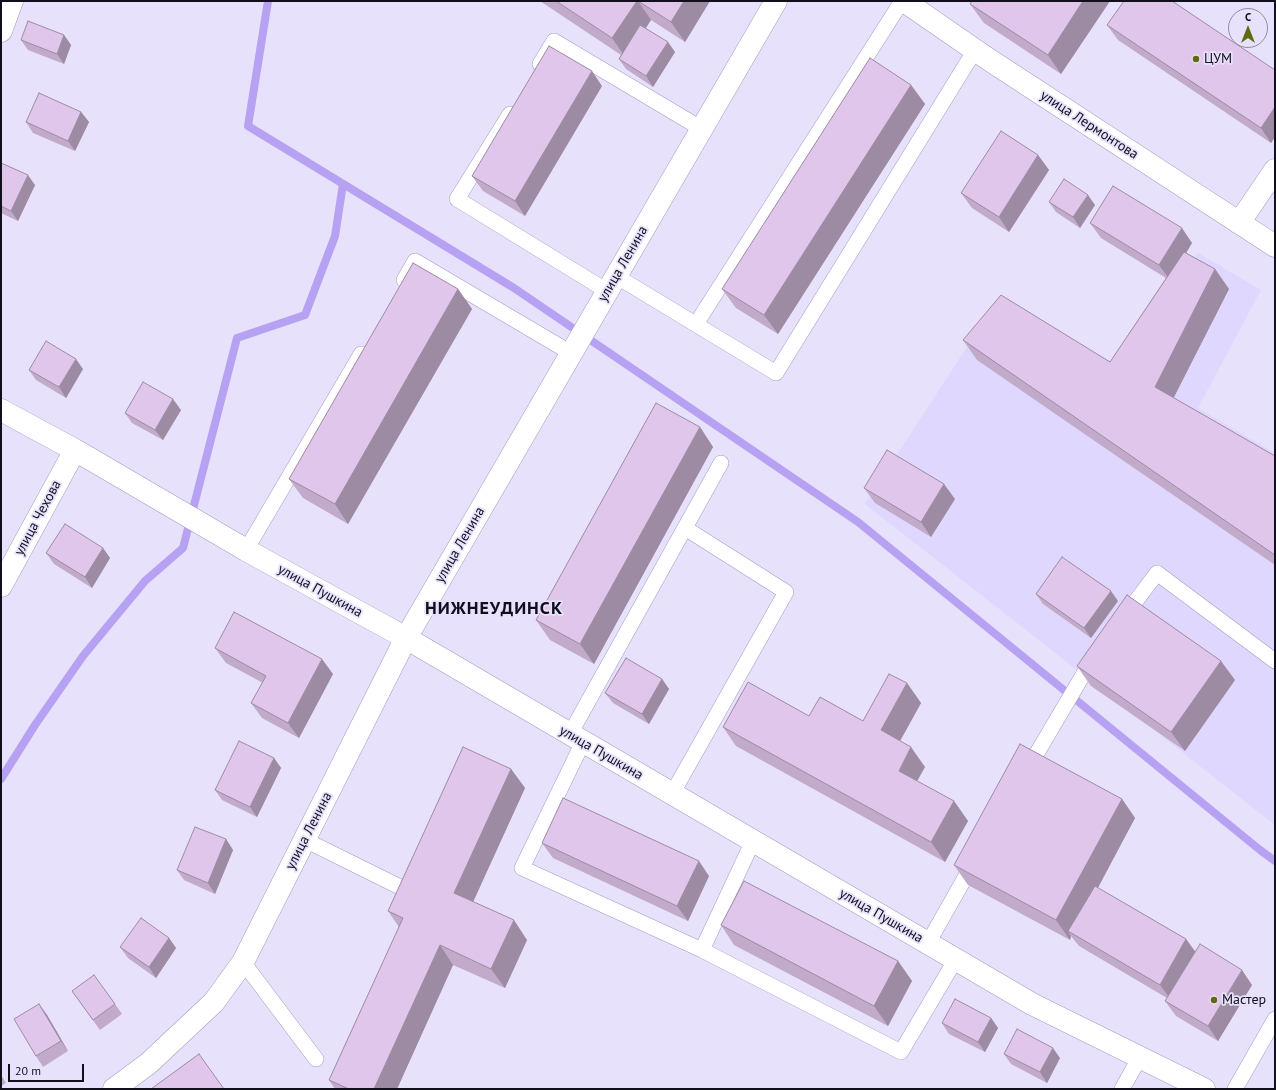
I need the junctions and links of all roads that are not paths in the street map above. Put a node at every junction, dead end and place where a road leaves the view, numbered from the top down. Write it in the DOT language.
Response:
graph roads {
  1 [pos="12,1"];
  2 [pos="776,1"];
  3 [pos="903,1"];
  4 [pos="1,31"];
  5 [pos="976,50"];
  6 [pos="534,74"];
  7 [pos="518,100"];
  8 [pos="702,129"];
  9 [pos="1275,170"];
  10 [pos="1239,223"];
  11 [pos="1275,246"];
  12 [pos="612,284"];
  13 [pos="395,295"];
  14 [pos="696,324"];
  15 [pos="367,344"];
  16 [pos="571,353"];
  17 [pos="1,410"];
  18 [pos="75,450"];
  19 [pos="721,463"];
  20 [pos="685,528"];
  21 [pos="246,550"];
  22 [pos="1,586"];
  23 [pos="1114,631"];
  24 [pos="406,638"];
  25 [pos="1099,650"];
  26 [pos="1275,661"];
  27 [pos="576,738"];
  28 [pos="1020,782"];
  29 [pos="672,794"];
  30 [pos="304,840"];
  31 [pos="753,841"];
  32 [pos="980,851"];
  33 [pos="400,887"];
  34 [pos="928,943"];
  35 [pos="702,950"];
  36 [pos="956,959"];
  37 [pos="243,962"];
  38 [pos="1275,1018"];
  39 [pos="1140,1057"];
  40 [pos="316,1059"];
  41 [pos="114,1089"];
  42 [pos="1122,1089"];
  43 [pos="1204,1089"];
  44 [pos="1235,1089"];
  1 -- 4 [label="street"];
  2 -- 8 [label="street, улица Ленина"];
  3 -- 5 [label="street, улица Лермонтова"];
  3 -- 14 [label="lane"];
  5 -- 10 [label="street, улица Лермонтова"];
  5 -- 14 [label="lane"];
  6 -- 8 [label="lane"];
  7 -- 12 [label="lane"];
  8 -- 12 [label="street, улица Ленина"];
  9 -- 10 [label="street"];
  10 -- 11 [label="street, улица Лермонтова"];
  12 -- 14 [label="lane"];
  12 -- 16 [label="street, улица Ленина"];
  13 -- 16 [label="lane"];
  15 -- 21 [label="lane"];
  16 -- 24 [label="street, улица Ленина"];
  17 -- 18 [label="street, улица Пушкина"];
  18 -- 21 [label="street, улица Пушкина"];
  18 -- 22 [label="street, улица Чехова"];
  19 -- 20 [label="lane"];
  20 -- 27 [label="lane"];
  20 -- 29 [label="lane"];
  21 -- 24 [label="street, улица Пушкина"];
  23 -- 26 [label="lane"];
  24 -- 27 [label="street, улица Пушкина"];
  24 -- 30 [label="street, улица Ленина"];
  25 -- 28 [label="lane"];
  27 -- 29 [label="street, улица Пушкина"];
  27 -- 35 [label="lane"];
  29 -- 31 [label="street, улица Пушкина"];
  30 -- 33 [label="lane"];
  30 -- 37 [label="street, улица Ленина"];
  31 -- 34 [label="street, улица Пушкина"];
  31 -- 35 [label="lane"];
  32 -- 34 [label="lane"];
  34 -- 36 [label="street, улица Пушкина"];
  35 -- 36 [label="lane"];
  36 -- 39 [label="street, улица Пушкина"];
  37 -- 40 [label="lane"];
  37 -- 41 [label="street, улица Ленина"];
  38 -- 44 [label="lane"];
  39 -- 42 [label="lane"];
  39 -- 43 [label="street, улица Пушкина"];
}
